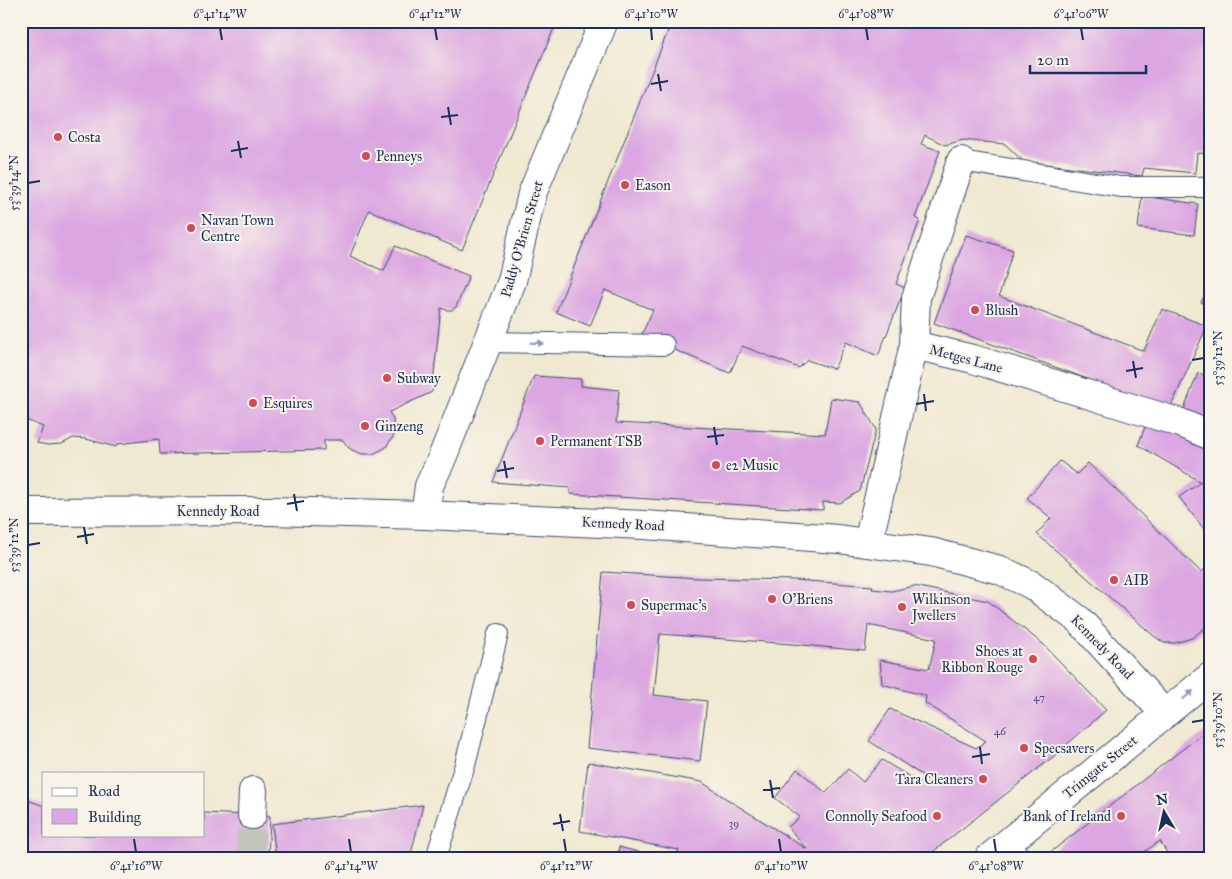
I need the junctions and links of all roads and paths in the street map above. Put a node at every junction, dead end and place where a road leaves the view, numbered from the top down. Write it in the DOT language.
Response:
graph roads {
  1 [pos="604,21"];
  2 [pos="961,161"];
  3 [pos="1211,183"];
  4 [pos="488,342"];
  5 [pos="664,345"];
  6 [pos="914,345"];
  7 [pos="1211,436"];
  8 [pos="21,512"];
  9 [pos="425,515"];
  10 [pos="868,543"];
  11 [pos="498,634"];
  12 [pos="1211,676"];
  13 [pos="1165,714"];
  14 [pos="1006,853"];
  15 [pos="436,858"];
  1 -- 4 [label="street, Paddy O'Brien Street"];
  2 -- 3 [label="lane"];
  2 -- 6 [label="street"];
  4 -- 5 [label="lane, one-way"];
  4 -- 9 [label="street, Paddy O'Brien Street"];
  6 -- 7 [label="street, Metges Lane"];
  6 -- 10 [label="street, Metges Lane"];
  8 -- 9 [label="street, Kennedy Road"];
  9 -- 10 [label="street, Kennedy Road"];
  10 -- 13 [label="street, Kennedy Road"];
  11 -- 15 [label="lane"];
  13 -- 12 [label="street, Trimgate Street, one-way"];
  13 -- 14 [label="street, Trimgate Street"];
}
